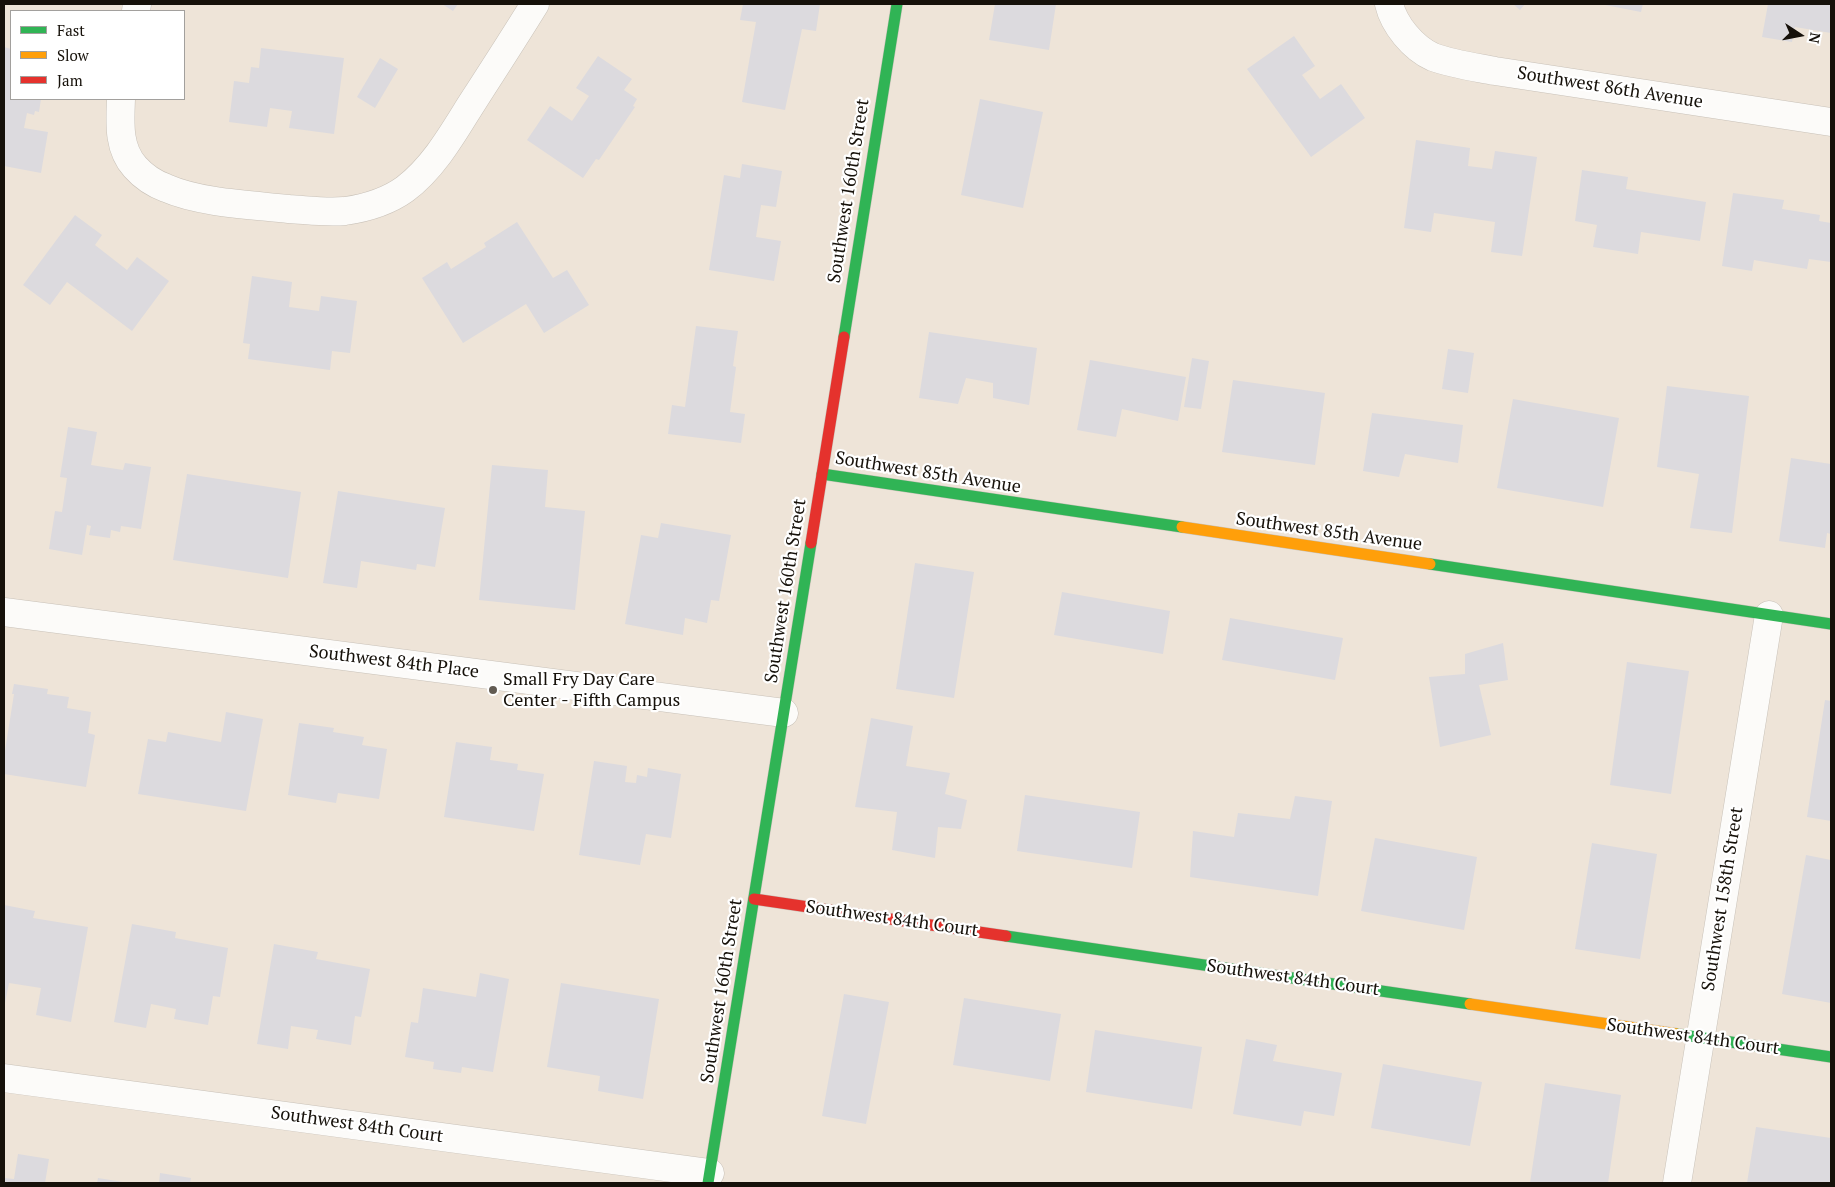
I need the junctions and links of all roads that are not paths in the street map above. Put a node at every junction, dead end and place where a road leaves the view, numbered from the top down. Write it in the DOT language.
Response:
graph roads {
  1 [pos="535,4"];
  2 [pos="897,4"];
  3 [pos="1395,16"];
  4 [pos="121,100"];
  5 [pos="1831,122"];
  6 [pos="822,474"];
  7 [pos="4,612"];
  8 [pos="1769,615"];
  9 [pos="1831,624"];
  10 [pos="784,713"];
  11 [pos="754,899"];
  12 [pos="1701,1038"];
  13 [pos="1831,1058"];
  14 [pos="4,1078"];
  15 [pos="709,1178"];
  16 [pos="1677,1183"];
  1 -- 4 [label="street"];
  2 -- 6 [label="street, Southwest 160th Street"];
  3 -- 5 [label="street, Southwest 86th Avenue"];
  6 -- 8 [label="street, Southwest 85th Avenue"];
  6 -- 10 [label="street, Southwest 160th Street"];
  7 -- 10 [label="street, Southwest 84th Place"];
  8 -- 9 [label="street, Southwest 85th Avenue"];
  8 -- 12 [label="street, Southwest 158th Street"];
  10 -- 11 [label="street, Southwest 160th Street"];
  11 -- 12 [label="street, Southwest 84th Court"];
  11 -- 15 [label="street, Southwest 160th Street"];
  12 -- 13 [label="street, Southwest 84th Court"];
  12 -- 16 [label="street, Southwest 158th Street"];
  14 -- 15 [label="street, Southwest 84th Court"];
}
